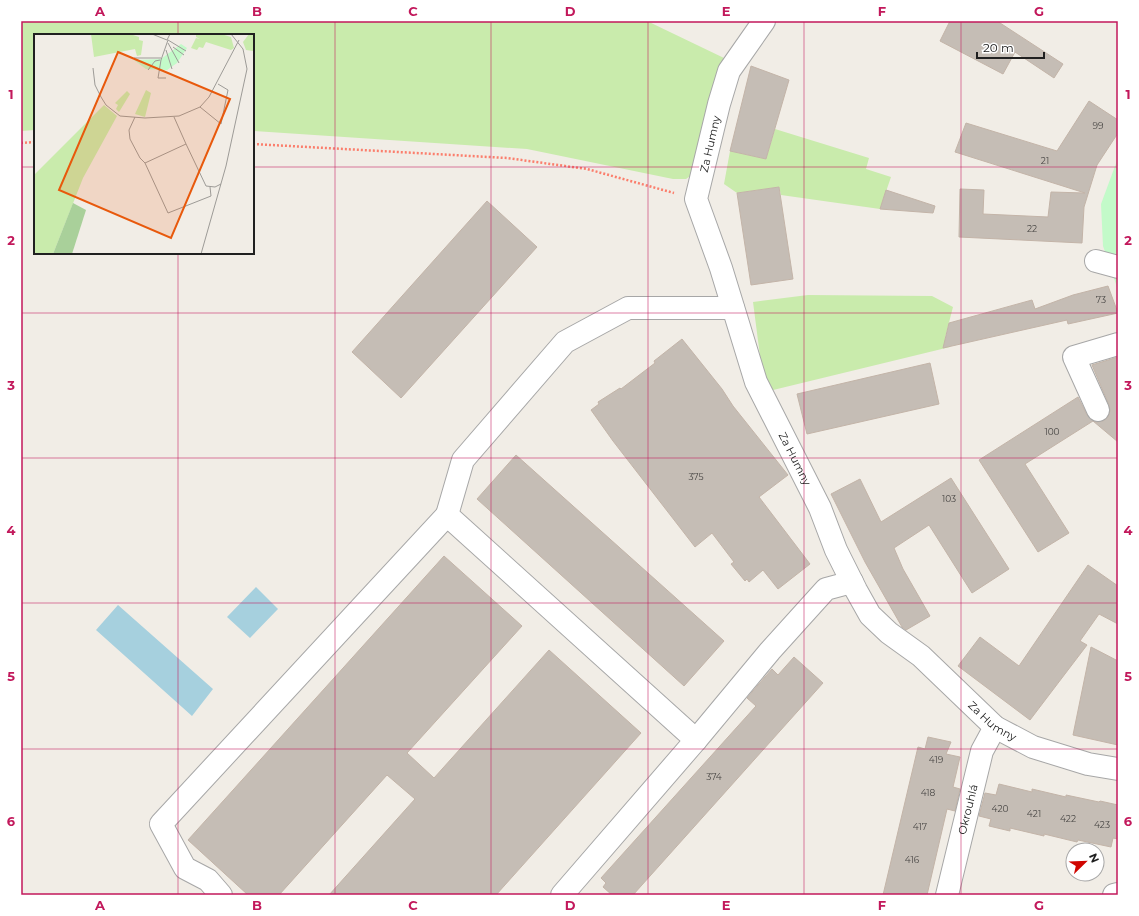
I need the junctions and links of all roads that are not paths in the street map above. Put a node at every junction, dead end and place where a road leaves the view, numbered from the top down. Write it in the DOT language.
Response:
graph roads {
  1 [pos="764,21"];
  2 [pos="1096,261"];
  3 [pos="1118,267"];
  4 [pos="733,308"];
  5 [pos="1118,344"];
  6 [pos="1098,410"];
  7 [pos="447,515"];
  8 [pos="852,582"];
  9 [pos="995,727"];
  10 [pos="696,740"];
  11 [pos="1118,769"];
  12 [pos="1118,894"];
  13 [pos="221,895"];
  14 [pos="562,895"];
  15 [pos="947,895"];
  16 [pos="1114,895"];
  1 -- 4 [label="street, Za Humny"];
  2 -- 3 [label="street"];
  4 -- 7 [label="street"];
  4 -- 8 [label="street, Za Humny"];
  5 -- 6 [label="street"];
  7 -- 10 [label="street"];
  7 -- 13 [label="street"];
  8 -- 9 [label="street, Za Humny"];
  8 -- 10 [label="street"];
  9 -- 11 [label="street, Za Humny"];
  9 -- 15 [label="street, Okrouhlá"];
  10 -- 14 [label="street"];
  12 -- 16 [label="street"];
}
